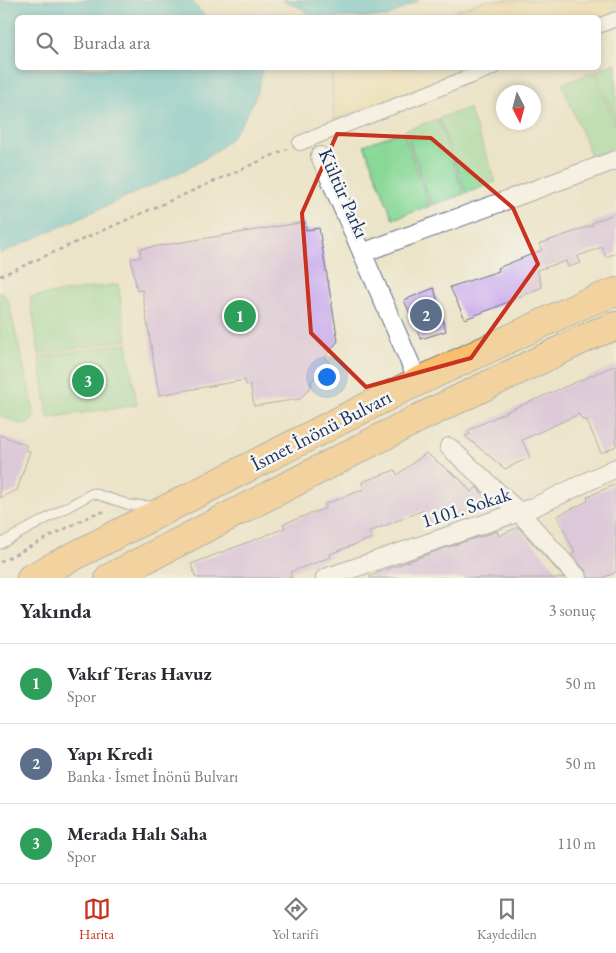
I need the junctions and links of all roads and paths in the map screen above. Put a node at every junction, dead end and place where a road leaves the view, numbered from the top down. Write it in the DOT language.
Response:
graph roads {
  1 [pos="616,19"];
  2 [pos="601,25"];
  3 [pos="487,70"];
  4 [pos="300,143"];
  5 [pos="320,156"];
  6 [pos="616,160"];
  7 [pos="362,253"];
  8 [pos="0,276"];
  9 [pos="616,292"];
  10 [pos="616,326"];
  11 [pos="418,381"];
  12 [pos="449,447"];
  13 [pos="616,468"];
  14 [pos="171,506"];
  15 [pos="519,512"];
  16 [pos="89,518"];
  17 [pos="128,528"];
  18 [pos="0,544"];
  19 [pos="0,562"];
  20 [pos="138,571"];
  21 [pos="31,578"];
  22 [pos="110,578"];
  23 [pos="325,578"];
  24 [pos="578,578"];
  1 -- 2 [label="street"];
  3 -- 4 [label="street, Kültür Parkı"];
  4 -- 8 [label="path"];
  5 -- 7 [label="street"];
  6 -- 7 [label="street"];
  7 -- 11 [label="street"];
  9 -- 11 [label="main road, İsmet İnönü Bulvarı"];
  10 -- 20 [label="main road, İsmet İnönü Bulvarı"];
  11 -- 14 [label="main road, İsmet İnönü Bulvarı"];
  12 -- 15 [label="street"];
  13 -- 15 [label="street, 1101. Sokak"];
  14 -- 17 [label="main road, İsmet İnönü Bulvarı"];
  14 -- 18 [label="lane"];
  15 -- 23 [label="street, 1101. Sokak"];
  15 -- 24 [label="street"];
  16 -- 19 [label="path"];
  17 -- 20 [label="main road"];
  17 -- 21 [label="main road, İsmet İnönü Bulvarı"];
  20 -- 22 [label="main road, İsmet İnönü Bulvarı"];
}
